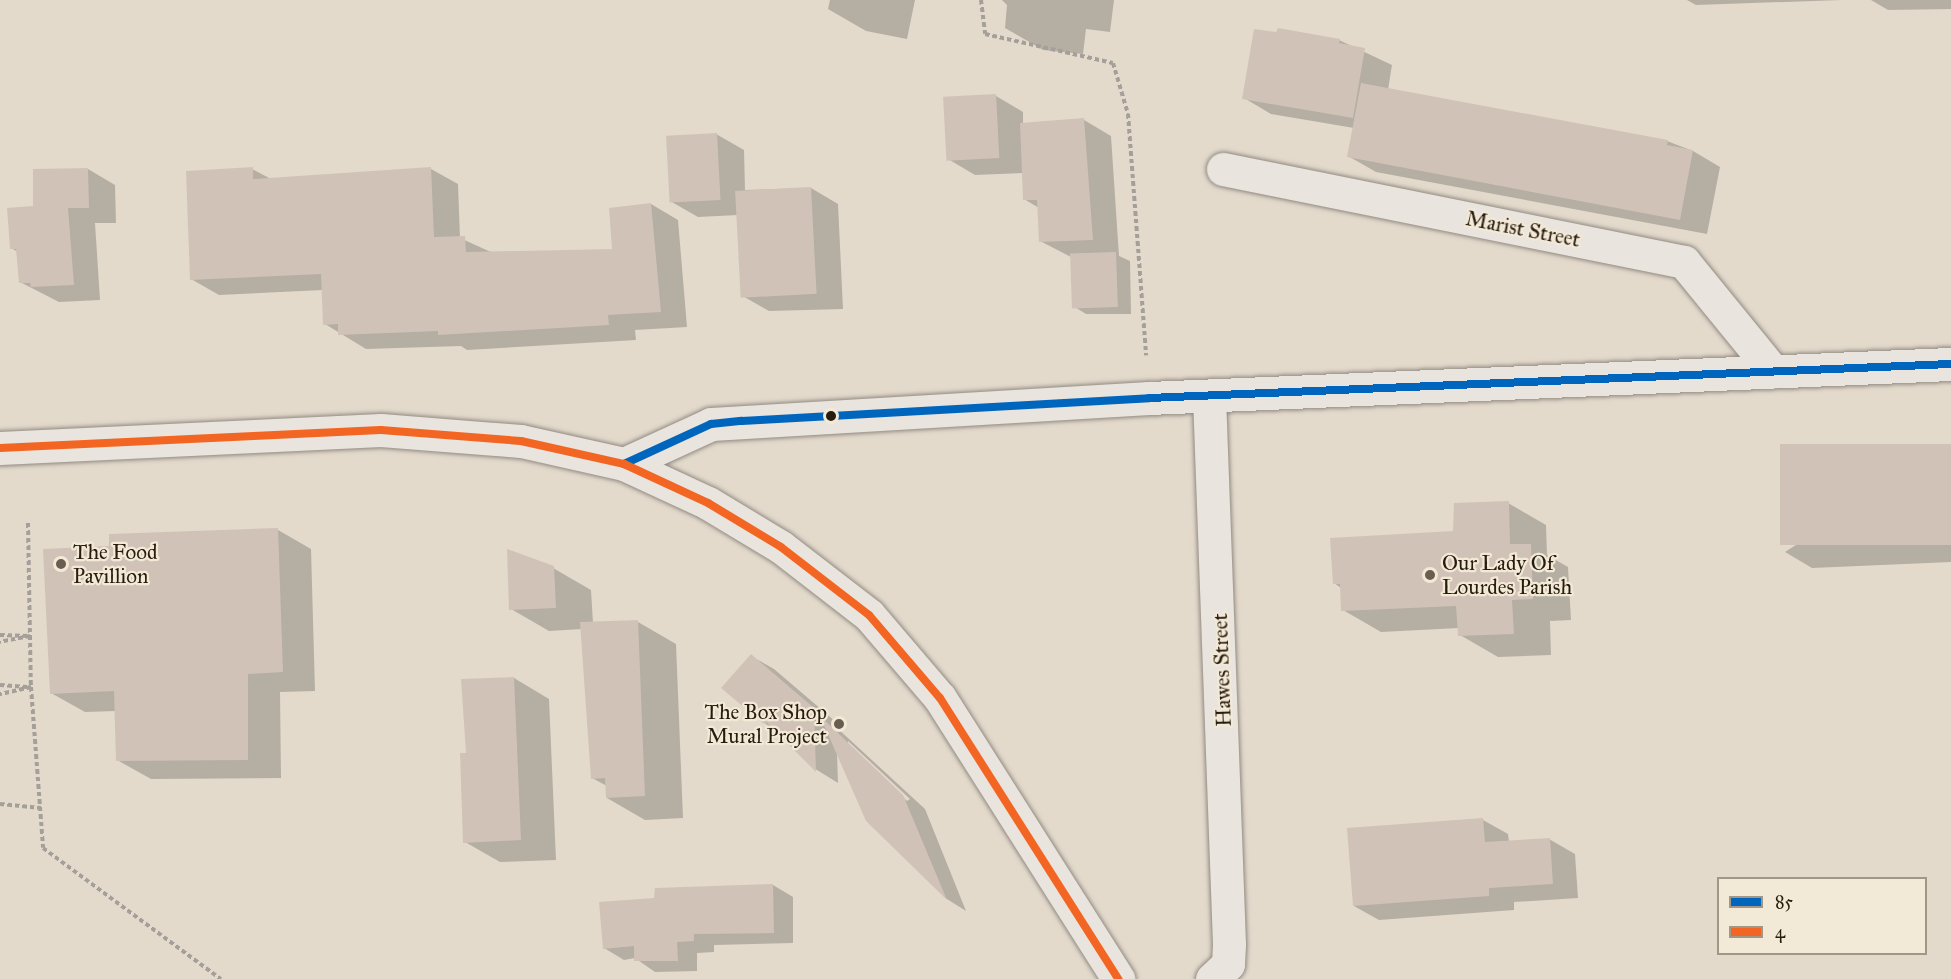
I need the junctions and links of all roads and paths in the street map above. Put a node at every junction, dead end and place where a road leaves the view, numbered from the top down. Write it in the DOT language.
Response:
graph roads {
  1 [pos="981,0"];
  2 [pos="1223,169"];
  3 [pos="1951,364"];
  4 [pos="1773,371"];
  5 [pos="1209,396"];
  6 [pos="1149,398"];
  7 [pos="0,448"];
  8 [pos="624,464"];
  9 [pos="28,523"];
  10 [pos="0,635"];
  11 [pos="30,636"];
  12 [pos="0,642"];
  13 [pos="0,685"];
  14 [pos="32,687"];
  15 [pos="0,694"];
  16 [pos="0,804"];
  17 [pos="41,808"];
  18 [pos="220,979"];
  19 [pos="1118,979"];
  20 [pos="1212,979"];
  1 -- 6 [label="path"];
  2 -- 4 [label="street, Marist Street"];
  3 -- 4 [label="street"];
  4 -- 5 [label="street"];
  5 -- 6 [label="street"];
  5 -- 20 [label="street, Hawes Street"];
  6 -- 8 [label="street"];
  7 -- 8 [label="street"];
  8 -- 19 [label="street"];
  9 -- 11 [label="path"];
  10 -- 11 [label="path"];
  11 -- 12 [label="path"];
  11 -- 14 [label="path"];
  13 -- 14 [label="path"];
  14 -- 15 [label="path"];
  14 -- 17 [label="path"];
  16 -- 17 [label="path"];
  17 -- 18 [label="path"];
}
